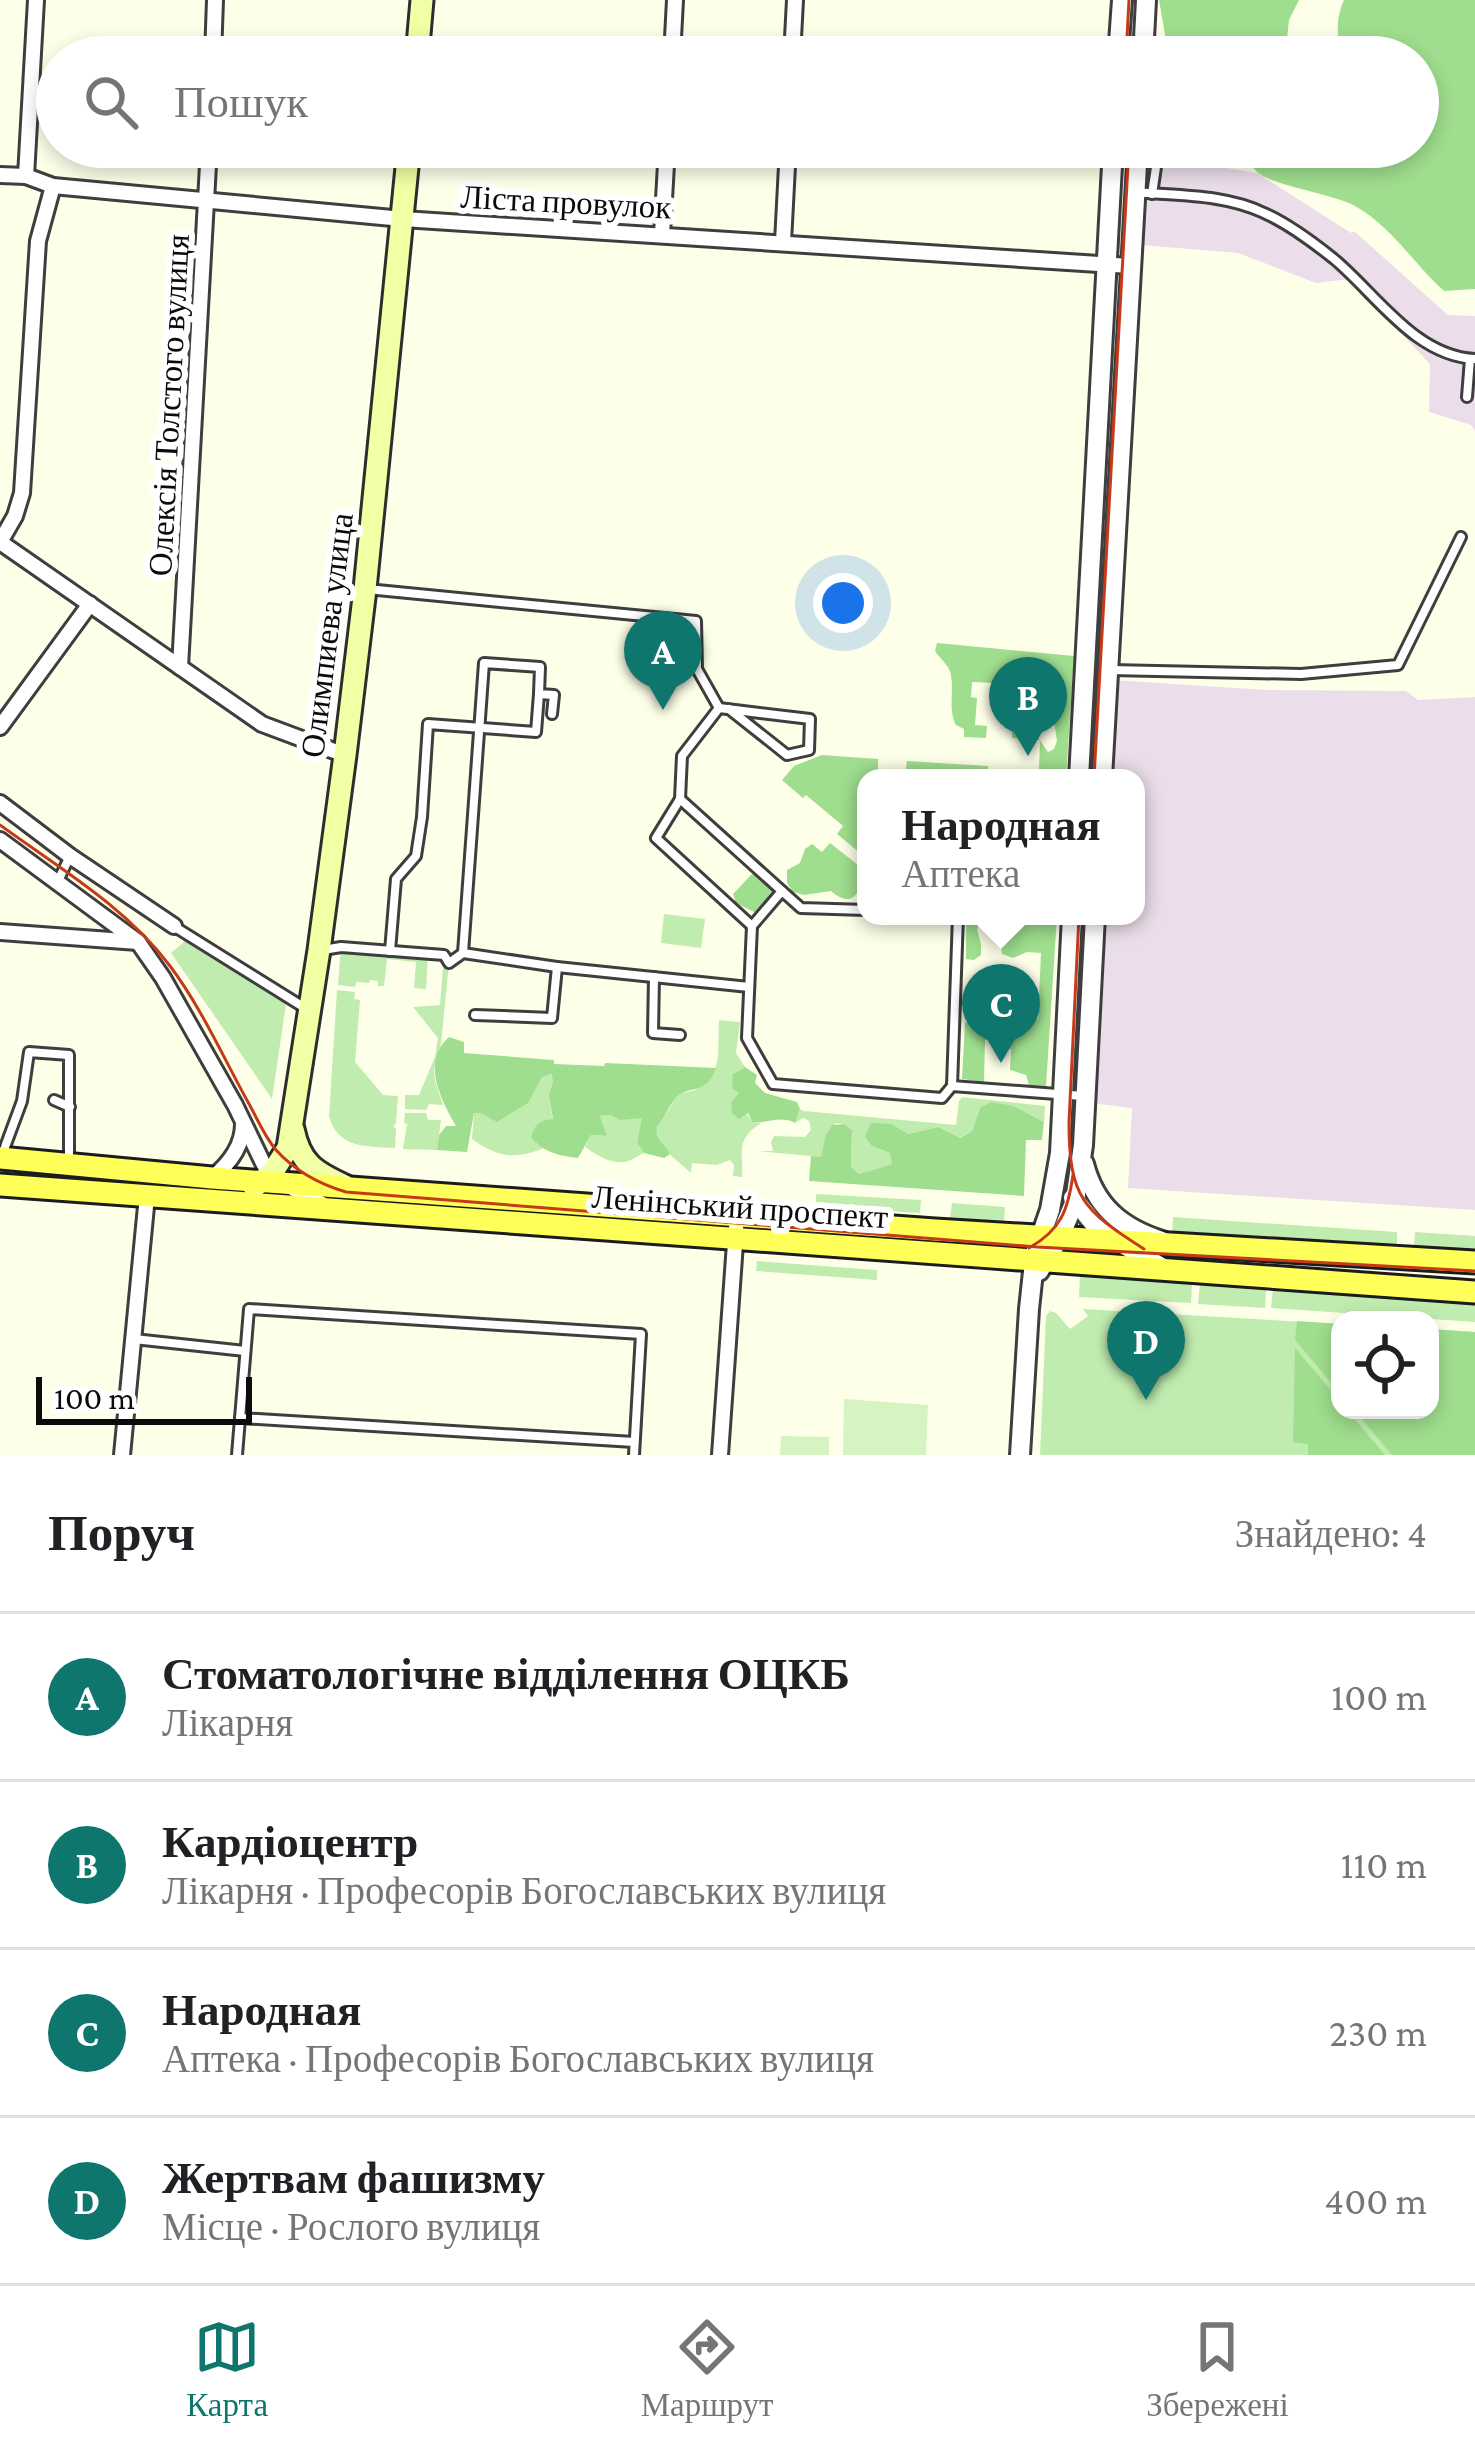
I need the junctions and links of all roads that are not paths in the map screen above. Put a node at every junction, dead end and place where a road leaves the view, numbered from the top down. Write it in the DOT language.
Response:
graph roads {
  1 [pos="36,0"];
  2 [pos="215,0"];
  3 [pos="422,0"];
  4 [pos="675,0"];
  5 [pos="795,0"];
  6 [pos="1122,0"];
  7 [pos="1146,0"];
  8 [pos="214,36"];
  9 [pos="418,36"];
  10 [pos="673,36"];
  11 [pos="793,36"];
  12 [pos="1119,36"];
  13 [pos="1144,36"];
  14 [pos="208,168"];
  15 [pos="407,168"];
  16 [pos="666,168"];
  17 [pos="787,168"];
  18 [pos="1112,168"];
  19 [pos="1141,168"];
  20 [pos="1152,168"];
  21 [pos="0,175"];
  22 [pos="26,176"];
  23 [pos="53,186"];
  24 [pos="1144,193"];
  25 [pos="207,199"];
  26 [pos="403,219"];
  27 [pos="662,234"];
  28 [pos="783,242"];
  29 [pos="1106,264"];
  30 [pos="1130,266"];
  31 [pos="1472,359"];
  32 [pos="1467,397"];
  33 [pos="1461,537"];
  34 [pos="0,542"];
  35 [pos="365,589"];
  36 [pos="90,604"];
  37 [pos="180,667"];
  38 [pos="1108,670"];
  39 [pos="539,694"];
  40 [pos="724,708"];
  41 [pos="553,714"];
  42 [pos="0,727"];
  43 [pos="479,728"];
  44 [pos="345,755"];
  45 [pos="1079,769"];
  46 [pos="1102,769"];
  47 [pos="680,799"];
  48 [pos="0,803"];
  49 [pos="0,840"];
  50 [pos="70,856"];
  51 [pos="58,881"];
  52 [pos="782,891"];
  53 [pos="857,910"];
  54 [pos="958,925"];
  55 [pos="1071,925"];
  56 [pos="1094,925"];
  57 [pos="174,926"];
  58 [pos="752,926"];
  59 [pos="0,932"];
  60 [pos="138,942"];
  61 [pos="320,950"];
  62 [pos="390,951"];
  63 [pos="464,953"];
  64 [pos="557,967"];
  65 [pos="654,977"];
  66 [pos="749,987"];
  67 [pos="310,1012"];
  68 [pos="475,1015"];
  69 [pos="680,1035"];
  70 [pos="952,1087"];
  71 [pos="1062,1095"];
  72 [pos="1085,1096"];
  73 [pos="35,1099"];
  74 [pos="54,1100"];
  75 [pos="22,1102"];
  76 [pos="70,1106"];
  77 [pos="243,1119"];
  78 [pos="292,1128"];
  79 [pos="1083,1145"];
  80 [pos="1060,1154"];
  81 [pos="0,1158"];
  82 [pos="69,1165"];
  83 [pos="271,1175"];
  84 [pos="212,1178"];
  85 [pos="0,1185"];
  86 [pos="346,1186"];
  87 [pos="147,1196"];
  88 [pos="196,1198"];
  89 [pos="1075,1201"];
  90 [pos="362,1213"];
  91 [pos="736,1214"];
  92 [pos="735,1238"];
  93 [pos="1115,1240"];
  94 [pos="1173,1244"];
  95 [pos="1043,1254"];
  96 [pos="1475,1262"];
  97 [pos="1170,1271"];
  98 [pos="1475,1292"];
  99 [pos="133,1339"];
  100 [pos="245,1351"];
  101 [pos="240,1418"];
  102 [pos="634,1442"];
  103 [pos="122,1455"];
  104 [pos="237,1455"];
  105 [pos="634,1455"];
  106 [pos="720,1455"];
  107 [pos="1020,1455"];
  1 -- 22 [label="street"];
  2 -- 8 [label="street"];
  3 -- 9 [label="main road"];
  4 -- 10 [label="street"];
  5 -- 11 [label="street"];
  6 -- 12 [label="street"];
  7 -- 13 [label="street"];
  14 -- 25 [label="street, Олексія Толстого вулиця"];
  15 -- 26 [label="main road, Олимпиева улица"];
  16 -- 27 [label="street"];
  17 -- 28 [label="street"];
  18 -- 29 [label="street"];
  19 -- 24 [label="street"];
  20 -- 24 [label="lane"];
  21 -- 22 [label="street, Ліста провулок"];
  22 -- 23 [label="street, Ліста провулок"];
  23 -- 25 [label="street, Ліста провулок"];
  23 -- 34 [label="street"];
  24 -- 30 [label="street"];
  24 -- 31 [label="lane"];
  25 -- 26 [label="street, Ліста провулок"];
  25 -- 37 [label="street, Олексія Толстого вулиця"];
  26 -- 27 [label="street, Ліста провулок"];
  26 -- 35 [label="main road, Олимпиева улица"];
  27 -- 28 [label="street, Ліста провулок"];
  28 -- 29 [label="street, Ліста провулок"];
  29 -- 30 [label="street, Ліста провулок"];
  29 -- 45 [label="street"];
  30 -- 38 [label="street"];
  31 -- 32 [label="lane"];
  33 -- 38 [label="lane"];
  34 -- 36 [label="street"];
  35 -- 40 [label="lane"];
  35 -- 44 [label="main road, Олимпиева улица"];
  36 -- 37 [label="street"];
  36 -- 42 [label="street"];
  37 -- 44 [label="street"];
  38 -- 46 [label="street"];
  39 -- 41 [label="lane"];
  39 -- 43 [label="lane"];
  39 -- 43 [label="lane"];
  40 -- 40 [label="lane"];
  40 -- 47 [label="lane"];
  43 -- 62 [label="lane"];
  43 -- 63 [label="lane"];
  44 -- 61 [label="main road, Олимпиева улица"];
  47 -- 52 [label="lane"];
  47 -- 58 [label="lane"];
  48 -- 50 [label="street"];
  49 -- 51 [label="street"];
  50 -- 51 [label="lane"];
  50 -- 57 [label="street"];
  51 -- 60 [label="street"];
  52 -- 53 [label="lane"];
  52 -- 58 [label="lane"];
  54 -- 70 [label="lane"];
  55 -- 71 [label="street"];
  56 -- 72 [label="street"];
  57 -- 67 [label="lane"];
  58 -- 66 [label="lane"];
  59 -- 60 [label="street"];
  60 -- 77 [label="street"];
  61 -- 62 [label="lane"];
  61 -- 67 [label="main road, Олимпиева улица"];
  62 -- 63 [label="lane"];
  63 -- 64 [label="lane"];
  64 -- 65 [label="lane"];
  64 -- 68 [label="lane"];
  65 -- 66 [label="lane"];
  65 -- 69 [label="lane"];
  66 -- 70 [label="lane"];
  67 -- 78 [label="main road, Олимпиева улица"];
  70 -- 71 [label="lane"];
  71 -- 72 [label="lane"];
  71 -- 80 [label="street"];
  72 -- 79 [label="street"];
  73 -- 75 [label="lane"];
  74 -- 76 [label="lane"];
  75 -- 76 [label="lane"];
  75 -- 81 [label="lane"];
  76 -- 82 [label="lane"];
  77 -- 83 [label="street"];
  77 -- 84 [label="street"];
  78 -- 83 [label="main road"];
  78 -- 86 [label="main road"];
  79 -- 89 [label="street"];
  79 -- 94 [label="street"];
  80 -- 89 [label="street"];
  80 -- 95 [label="street"];
  81 -- 82 [label="main road, Ленінський проспект"];
  82 -- 84 [label="main road, Ленінський проспект"];
  83 -- 84 [label="main road, Ленінський проспект"];
  83 -- 86 [label="main road, Ленінський проспект"];
  83 -- 88 [label="main road"];
  83 -- 90 [label="street"];
  85 -- 87 [label="main road, Ленінський проспект"];
  86 -- 91 [label="main road, Ленінський проспект"];
  87 -- 88 [label="main road, Ленінський проспект"];
  87 -- 99 [label="street"];
  88 -- 90 [label="main road, Ленінський проспект"];
  89 -- 93 [label="street"];
  89 -- 95 [label="street"];
  90 -- 92 [label="main road, Ленінський проспект"];
  91 -- 92 [label="street"];
  91 -- 95 [label="main road, Ленінський проспект"];
  92 -- 95 [label="main road, Ленінський проспект"];
  92 -- 106 [label="street"];
  93 -- 94 [label="main road, Ленінський проспект"];
  93 -- 95 [label="main road, Ленінський проспект"];
  93 -- 97 [label="street"];
  94 -- 96 [label="main road, Ленінський проспект"];
  95 -- 97 [label="main road, Ленінський проспект"];
  95 -- 107 [label="street"];
  97 -- 98 [label="main road, Ленінський проспект"];
  99 -- 100 [label="lane"];
  99 -- 103 [label="street"];
  100 -- 101 [label="lane"];
  100 -- 102 [label="lane"];
  101 -- 102 [label="lane"];
  101 -- 104 [label="lane"];
  102 -- 105 [label="lane"];
}
